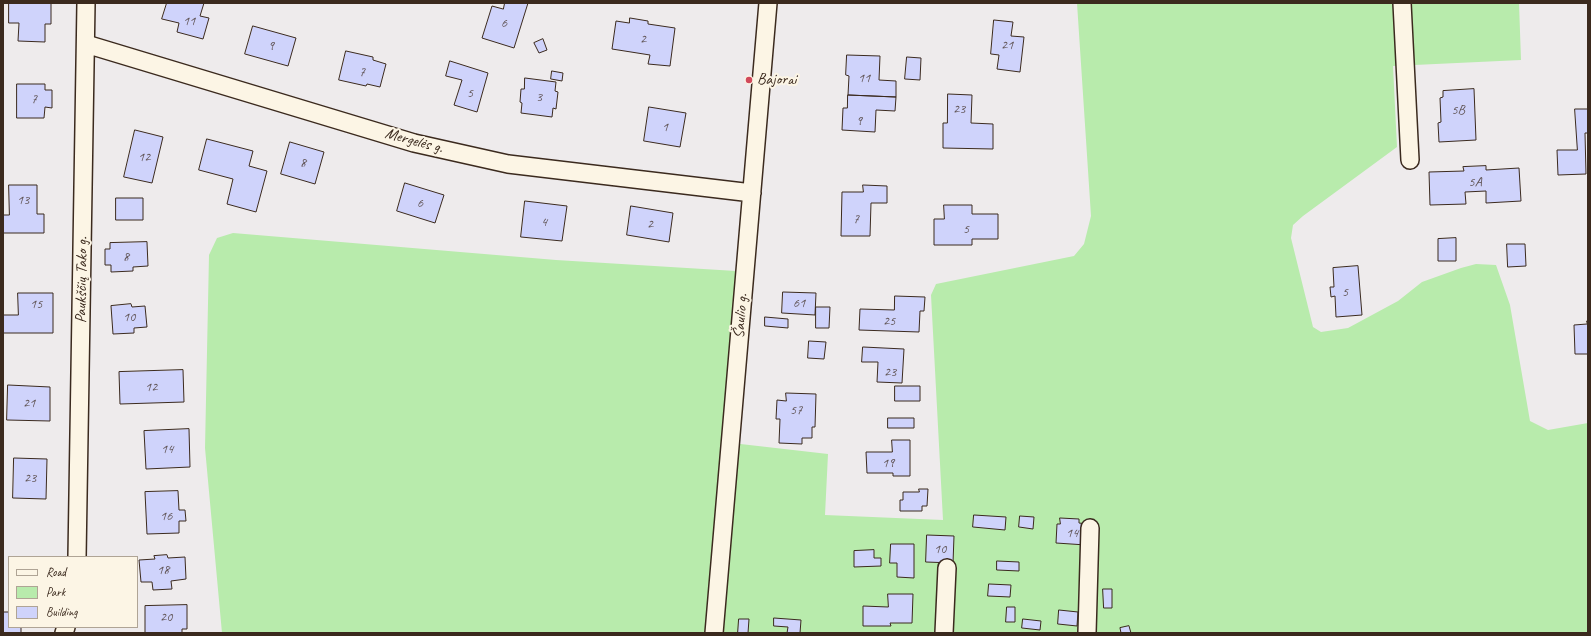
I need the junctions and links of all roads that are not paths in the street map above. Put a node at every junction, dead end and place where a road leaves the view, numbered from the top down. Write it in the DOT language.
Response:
graph roads {
  1 [pos="86,3"];
  2 [pos="768,3"];
  3 [pos="1402,3"];
  4 [pos="86,44"];
  5 [pos="1410,160"];
  6 [pos="752,193"];
  7 [pos="1090,528"];
  8 [pos="78,556"];
  9 [pos="947,568"];
  10 [pos="714,631"];
  11 [pos="944,633"];
  12 [pos="1086,633"];
  1 -- 4 [label="street, Paukščių Tako g."];
  2 -- 6 [label="street, Šaulio g."];
  3 -- 5 [label="street"];
  4 -- 6 [label="street, Mergelės g."];
  4 -- 8 [label="street, Paukščių Tako g."];
  6 -- 10 [label="street, Šaulio g."];
  7 -- 12 [label="street"];
  9 -- 11 [label="street"];
}
